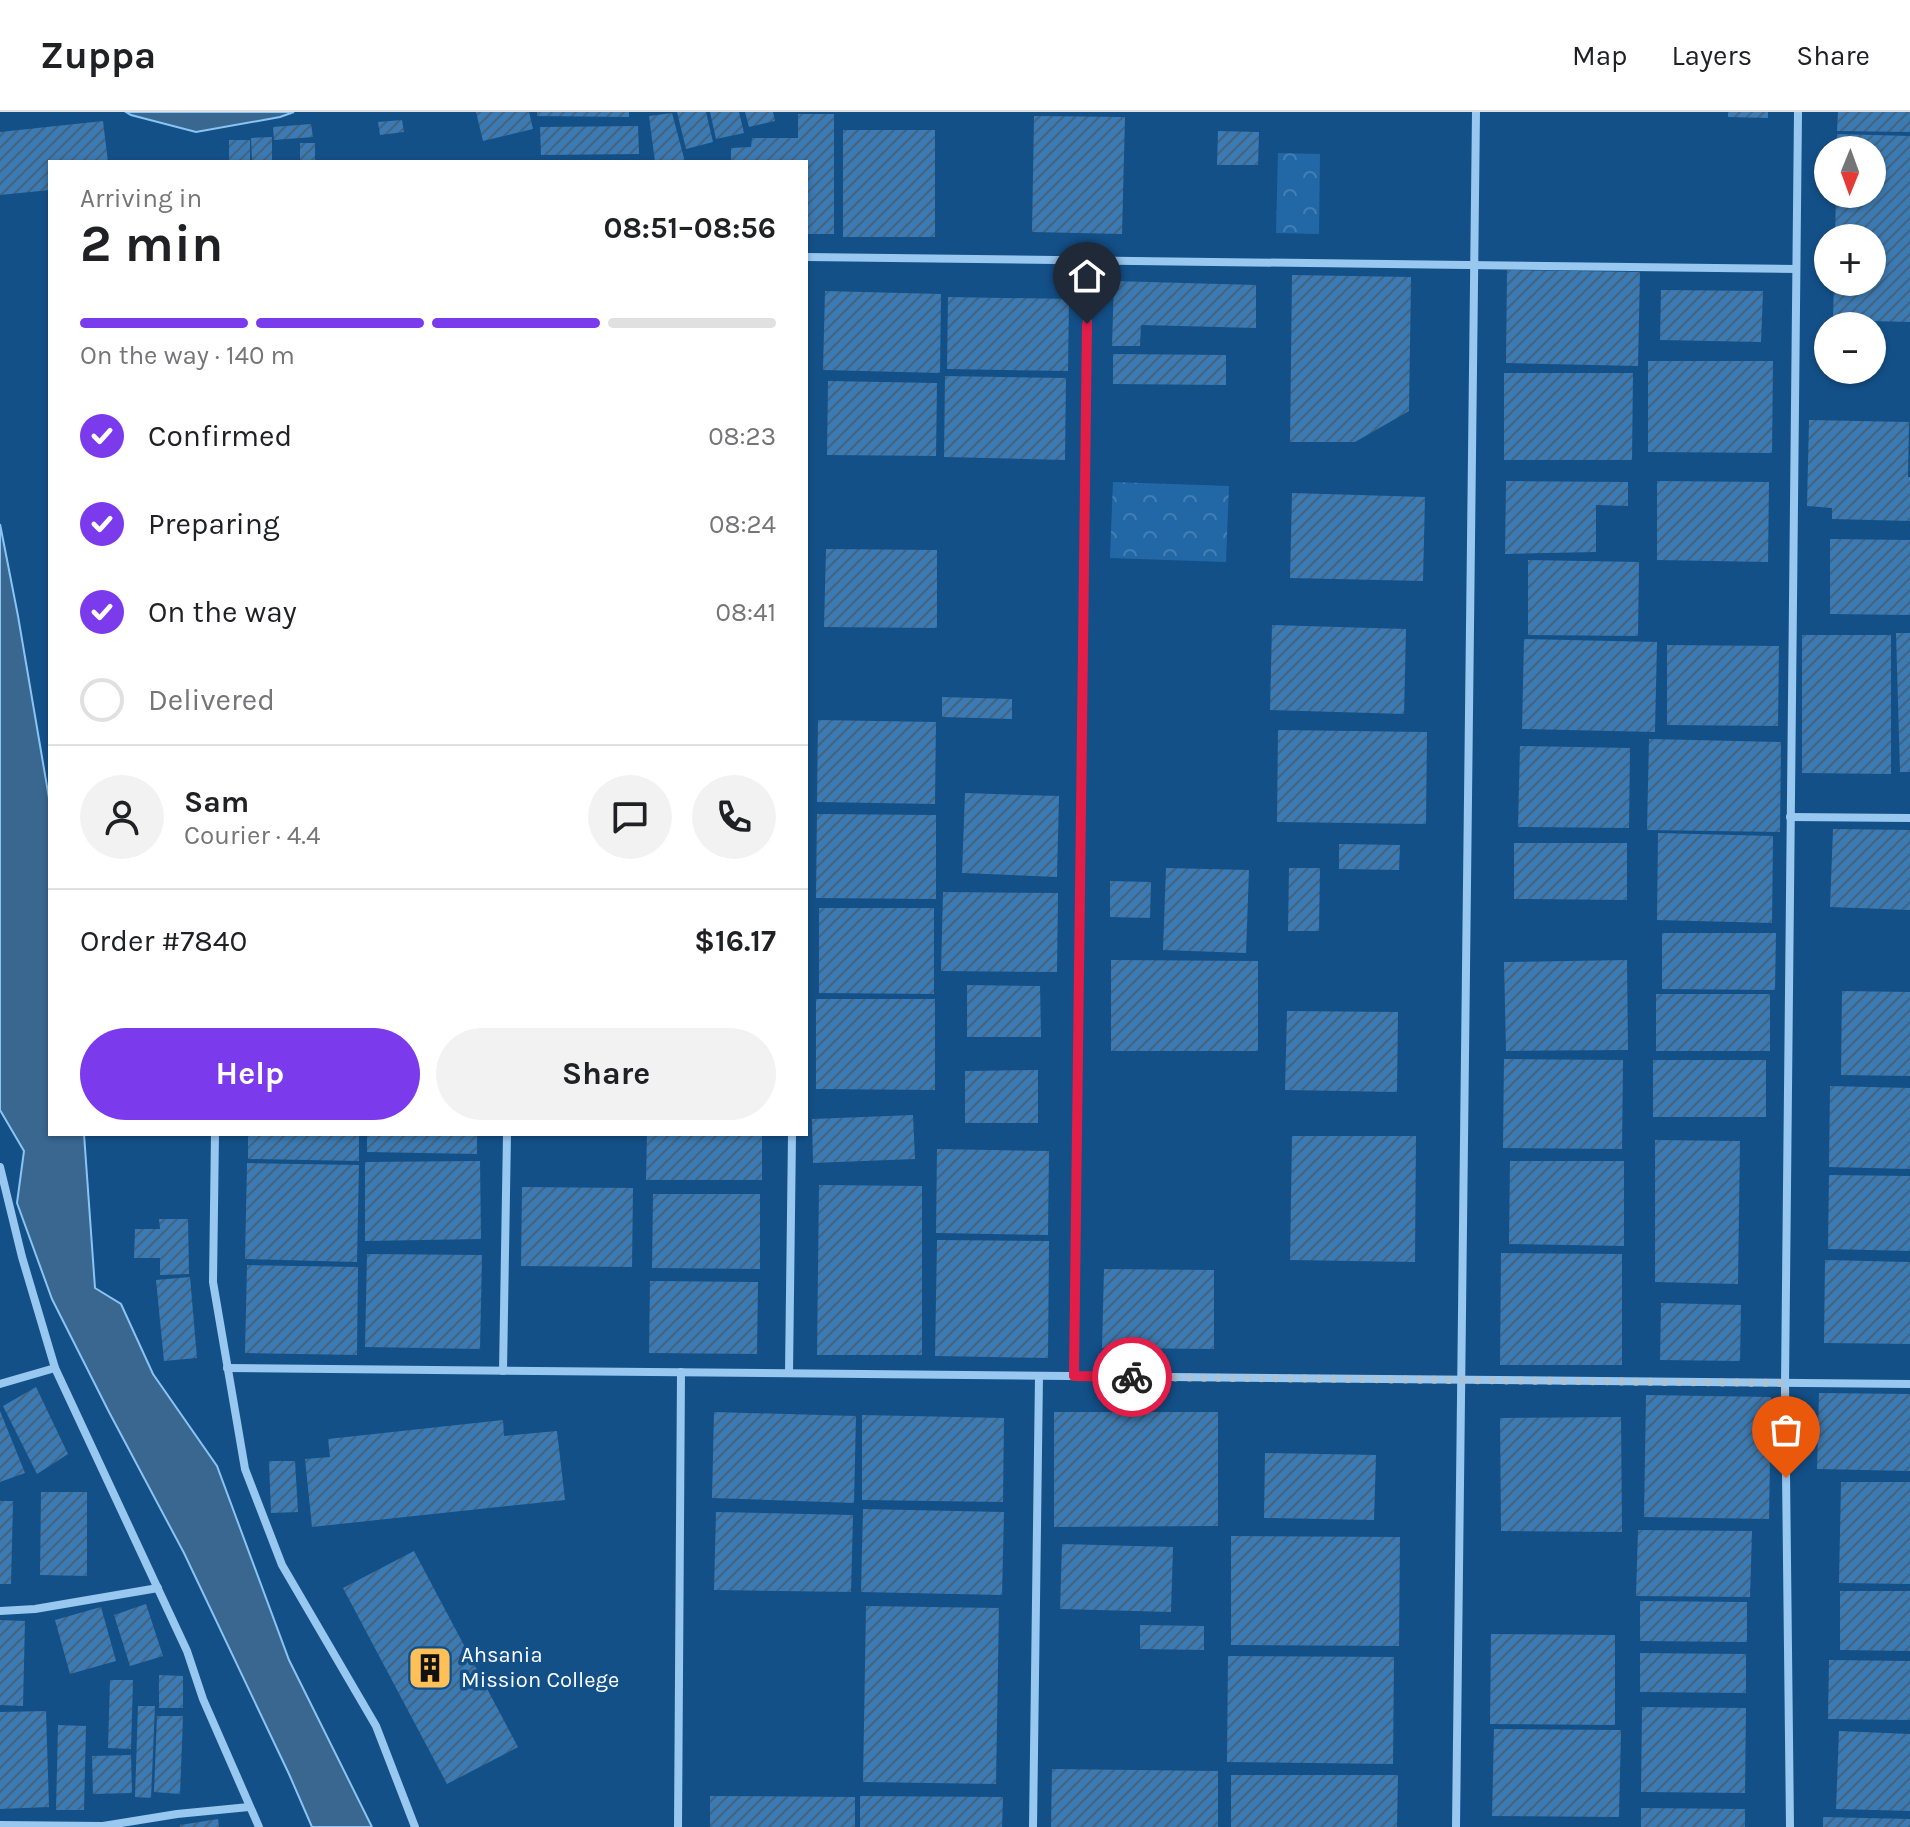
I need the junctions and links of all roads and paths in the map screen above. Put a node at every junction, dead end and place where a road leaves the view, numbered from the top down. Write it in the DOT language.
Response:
graph roads {
  1 [pos="1476,112"];
  2 [pos="1798,112"];
  3 [pos="808,257"];
  4 [pos="1088,261"];
  5 [pos="1474,265"];
  6 [pos="1796,269"];
  7 [pos="1790,817"];
  8 [pos="1910,818"];
  9 [pos="215,1136"];
  10 [pos="507,1136"];
  11 [pos="792,1136"];
  12 [pos="0,1167"];
  13 [pos="55,1368"];
  14 [pos="227,1368"];
  15 [pos="503,1371"];
  16 [pos="681,1372"];
  17 [pos="789,1373"];
  18 [pos="1039,1376"];
  19 [pos="1074,1376"];
  20 [pos="1461,1380"];
  21 [pos="1785,1383"];
  22 [pos="0,1384"];
  23 [pos="1910,1384"];
  24 [pos="158,1588"];
  25 [pos="0,1611"];
  26 [pos="249,1807"];
  27 [pos="0,1825"];
  28 [pos="259,1827"];
  29 [pos="415,1827"];
  30 [pos="678,1827"];
  31 [pos="1033,1827"];
  32 [pos="1456,1827"];
  33 [pos="1790,1827"];
  1 -- 5 [label="street"];
  2 -- 6 [label="street"];
  3 -- 4 [label="street"];
  4 -- 5 [label="street"];
  4 -- 19 [label="street"];
  5 -- 6 [label="street"];
  5 -- 20 [label="street"];
  6 -- 7 [label="street"];
  7 -- 8 [label="street"];
  7 -- 21 [label="street"];
  9 -- 14 [label="street"];
  10 -- 15 [label="street"];
  11 -- 17 [label="street"];
  12 -- 13 [label="street"];
  13 -- 22 [label="street"];
  13 -- 24 [label="street"];
  14 -- 15 [label="street"];
  14 -- 29 [label="street"];
  15 -- 16 [label="street"];
  16 -- 17 [label="street"];
  16 -- 30 [label="street"];
  17 -- 18 [label="street"];
  18 -- 19 [label="street"];
  18 -- 31 [label="street"];
  19 -- 20 [label="street"];
  20 -- 21 [label="street"];
  20 -- 32 [label="street"];
  21 -- 23 [label="street"];
  21 -- 33 [label="street"];
  24 -- 25 [label="street"];
  24 -- 26 [label="street"];
  26 -- 27 [label="street"];
  26 -- 28 [label="street"];
}
